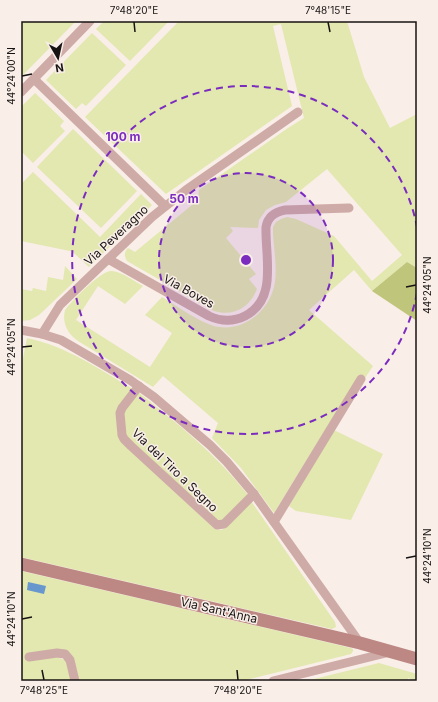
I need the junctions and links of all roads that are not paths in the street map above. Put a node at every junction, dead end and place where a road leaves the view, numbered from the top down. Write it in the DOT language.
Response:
graph roads {
  1 [pos="90,21"];
  2 [pos="34,79"];
  3 [pos="21,92"];
  4 [pos="298,112"];
  5 [pos="165,206"];
  6 [pos="349,208"];
  7 [pos="108,259"];
  8 [pos="22,330"];
  9 [pos="42,334"];
  10 [pos="21,340"];
  11 [pos="361,379"];
  12 [pos="139,386"];
  13 [pos="254,494"];
  14 [pos="274,522"];
  15 [pos="21,564"];
  16 [pos="360,643"];
  17 [pos="393,652"];
  18 [pos="29,657"];
  19 [pos="417,658"];
  20 [pos="75,681"];
  21 [pos="273,681"];
  1 -- 2 [label="street"];
  2 -- 3 [label="street"];
  2 -- 5 [label="street"];
  4 -- 5 [label="street, Via Peveragno"];
  5 -- 7 [label="street, Via Peveragno"];
  6 -- 7 [label="street, Via Boves"];
  7 -- 9 [label="street, Via Peveragno"];
  8 -- 9 [label="street"];
  8 -- 10 [label="street"];
  9 -- 12 [label="street"];
  11 -- 14 [label="street"];
  12 -- 13 [label="street"];
  12 -- 13 [label="street, Via del Tiro a Segno"];
  13 -- 14 [label="street"];
  14 -- 16 [label="street"];
  15 -- 16 [label="street, Via Sant'Anna"];
  16 -- 17 [label="street, Via Sant'Anna"];
  17 -- 19 [label="street, Via Sant'Anna"];
  17 -- 21 [label="street"];
  18 -- 20 [label="street"];
}
